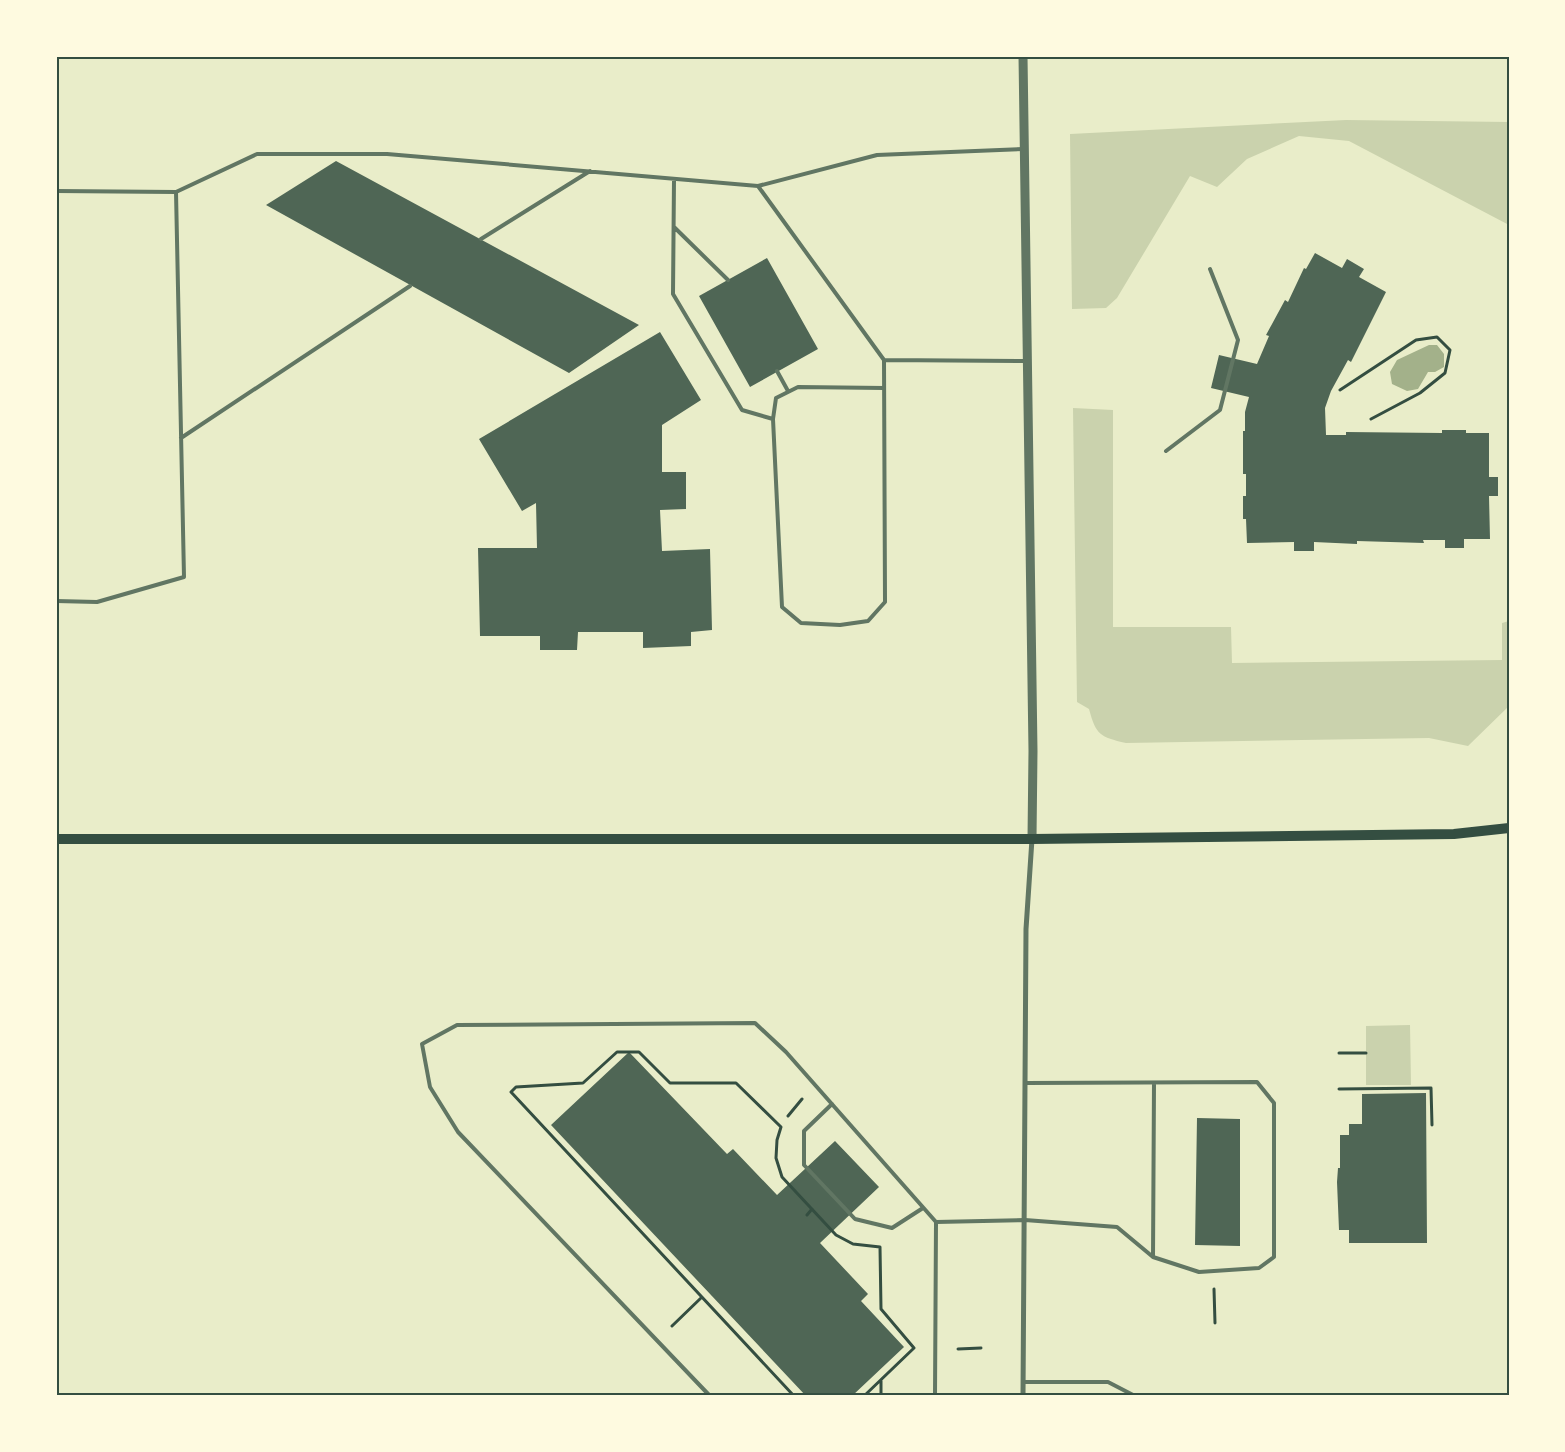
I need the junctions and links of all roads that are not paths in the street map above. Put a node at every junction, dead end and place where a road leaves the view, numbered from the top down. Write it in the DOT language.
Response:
graph roads {
  1 [pos="1023,56"];
  2 [pos="1024,149"];
  3 [pos="590,171"];
  4 [pos="674,179"];
  5 [pos="758,186"];
  6 [pos="56,191"];
  7 [pos="176,192"];
  8 [pos="674,226"];
  9 [pos="481,239"];
  10 [pos="1210,269"];
  11 [pos="728,280"];
  12 [pos="410,286"];
  13 [pos="884,360"];
  14 [pos="1027,361"];
  15 [pos="777,372"];
  16 [pos="884,388"];
  17 [pos="788,391"];
  18 [pos="773,419"];
  19 [pos="181,438"];
  20 [pos="1166,451"];
  21 [pos="56,601"];
  22 [pos="1509,828"];
  23 [pos="56,839"];
  24 [pos="1032,840"];
  25 [pos="1027,1083"];
  26 [pos="1154,1083"];
  27 [pos="832,1104"];
  28 [pos="923,1208"];
  29 [pos="1025,1220"];
  30 [pos="936,1222"];
  31 [pos="1153,1257"];
  32 [pos="1023,1382"];
  33 [pos="710,1396"];
  34 [pos="935,1396"];
  35 [pos="1023,1396"];
  36 [pos="1135,1396"];
  1 -- 2 [label="street"];
  2 -- 5 [label="lane"];
  2 -- 14 [label="street"];
  3 -- 4 [label="lane"];
  3 -- 7 [label="lane"];
  3 -- 9 [label="lane"];
  4 -- 5 [label="lane"];
  4 -- 8 [label="lane"];
  5 -- 13 [label="lane"];
  6 -- 7 [label="lane"];
  7 -- 19 [label="lane"];
  8 -- 11 [label="lane"];
  8 -- 18 [label="lane"];
  10 -- 20 [label="lane"];
  12 -- 19 [label="lane"];
  13 -- 14 [label="lane"];
  13 -- 16 [label="lane"];
  14 -- 24 [label="street"];
  15 -- 17 [label="lane"];
  16 -- 17 [label="lane"];
  16 -- 18 [label="lane"];
  17 -- 18 [label="lane"];
  19 -- 21 [label="lane"];
  22 -- 24 [label="main road"];
  23 -- 24 [label="main road"];
  24 -- 25 [label="street"];
  25 -- 26 [label="lane"];
  25 -- 29 [label="street"];
  26 -- 31 [label="lane"];
  26 -- 31 [label="lane"];
  27 -- 28 [label="lane"];
  27 -- 28 [label="lane"];
  27 -- 33 [label="lane"];
  28 -- 30 [label="lane"];
  29 -- 30 [label="lane"];
  29 -- 31 [label="lane"];
  29 -- 32 [label="street"];
  30 -- 34 [label="lane"];
  32 -- 35 [label="street"];
  32 -- 36 [label="lane"];
}
